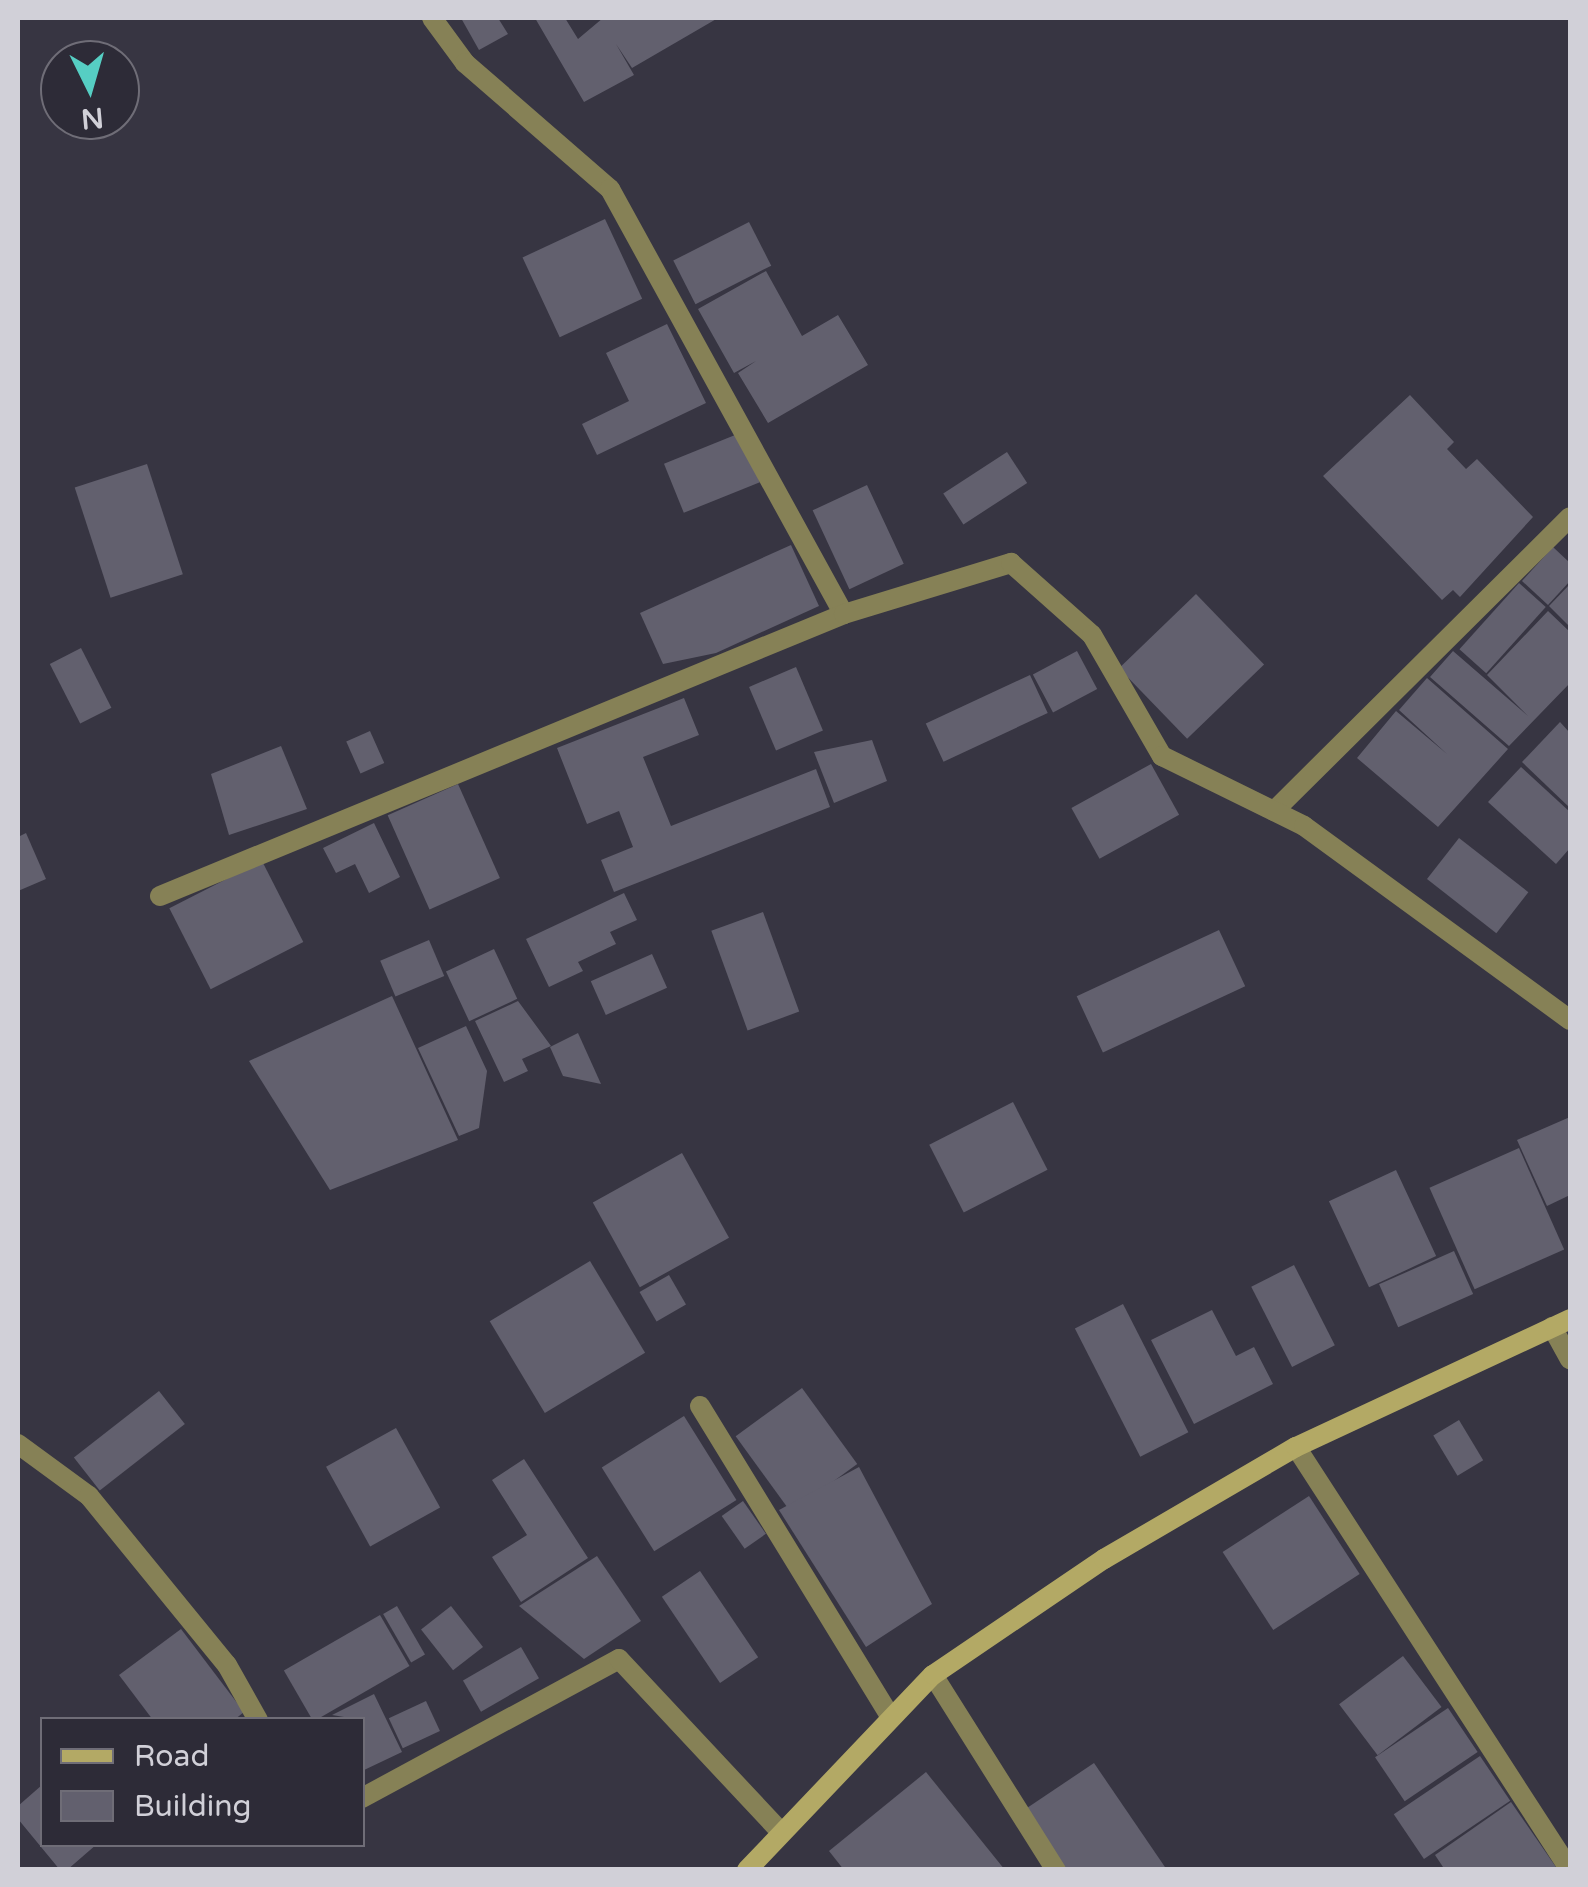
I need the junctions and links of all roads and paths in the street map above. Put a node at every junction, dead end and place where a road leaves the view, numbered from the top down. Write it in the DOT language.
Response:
graph roads {
  1 [pos="432,18"];
  2 [pos="1570,517"];
  3 [pos="844,614"];
  4 [pos="1274,811"];
  5 [pos="160,896"];
  6 [pos="1570,1020"];
  7 [pos="1561,1323"];
  8 [pos="1570,1359"];
  9 [pos="700,1406"];
  10 [pos="18,1444"];
  11 [pos="1296,1447"];
  12 [pos="932,1675"];
  13 [pos="890,1716"];
  14 [pos="256,1717"];
  15 [pos="365,1796"];
  16 [pos="780,1831"];
  17 [pos="747,1870"];
  18 [pos="1056,1870"];
  19 [pos="1570,1870"];
  1 -- 3 [label="street"];
  2 -- 4 [label="street"];
  3 -- 4 [label="street"];
  3 -- 5 [label="street"];
  4 -- 6 [label="street"];
  7 -- 8 [label="street"];
  7 -- 11 [label="main road"];
  9 -- 13 [label="street"];
  10 -- 14 [label="street"];
  11 -- 12 [label="main road"];
  11 -- 19 [label="street"];
  12 -- 13 [label="main road"];
  12 -- 18 [label="street"];
  13 -- 16 [label="main road"];
  15 -- 16 [label="street"];
  16 -- 17 [label="main road"];
}
